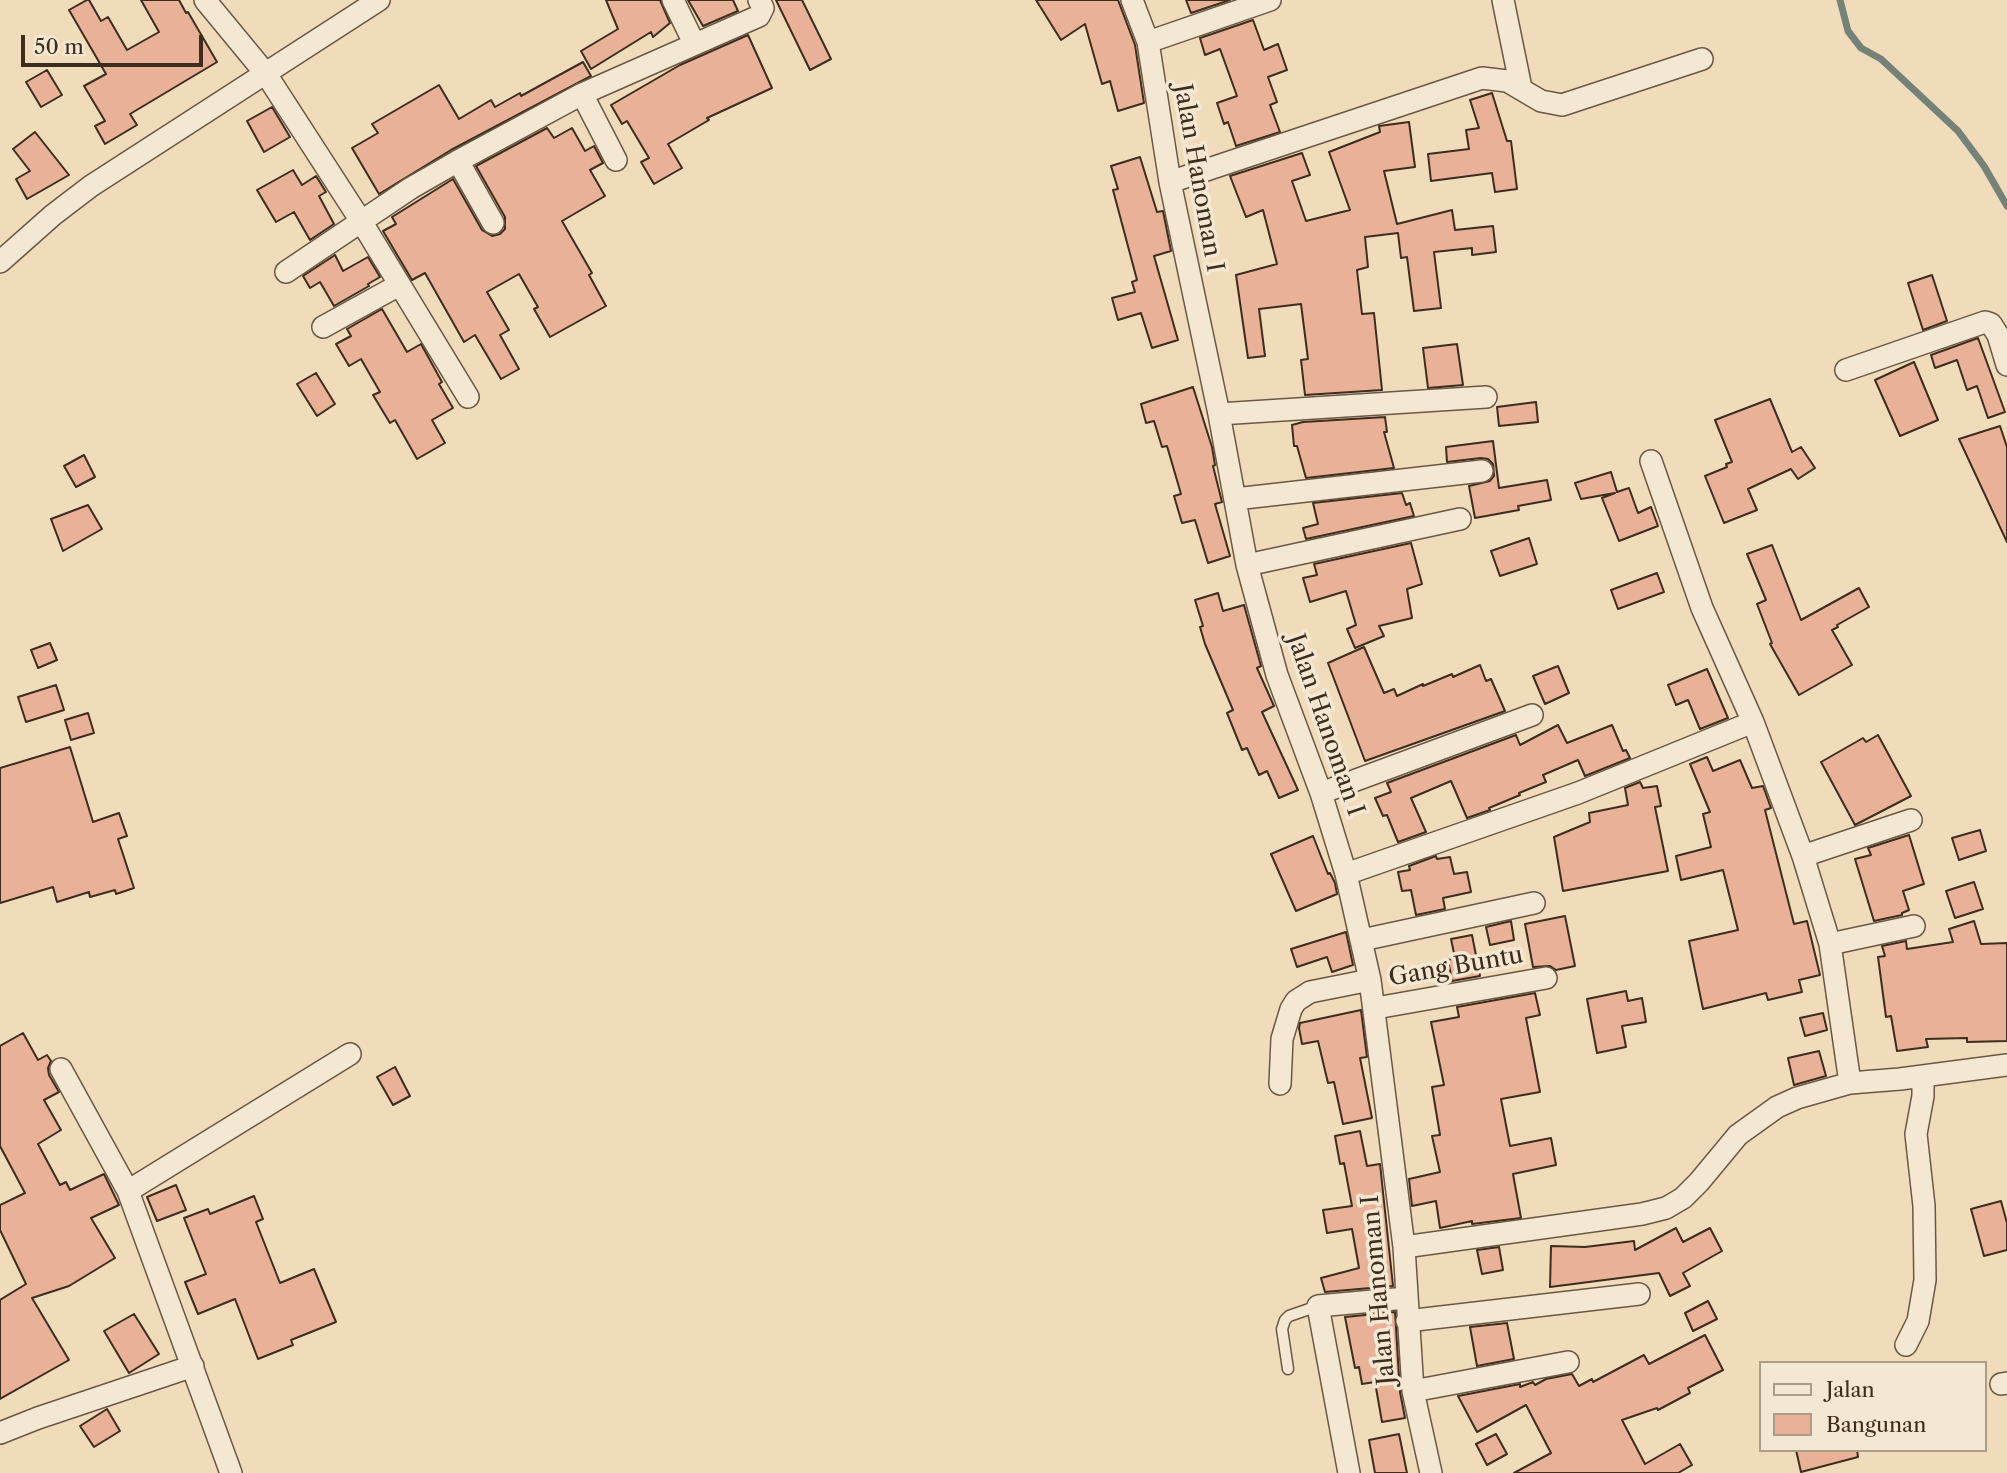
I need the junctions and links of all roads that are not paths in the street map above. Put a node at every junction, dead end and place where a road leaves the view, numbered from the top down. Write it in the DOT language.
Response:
graph roads {
  1 [pos="205,0"];
  2 [pos="379,0"];
  3 [pos="673,0"];
  4 [pos="759,0"];
  5 [pos="1132,0"];
  6 [pos="1270,0"];
  7 [pos="1503,0"];
  8 [pos="1148,42"];
  9 [pos="694,43"];
  10 [pos="1702,59"];
  11 [pos="266,74"];
  12 [pos="1521,88"];
  13 [pos="582,94"];
  14 [pos="616,160"];
  15 [pos="458,161"];
  16 [pos="1170,182"];
  17 [pos="361,221"];
  18 [pos="494,223"];
  19 [pos="0,262"];
  20 [pos="286,272"];
  21 [pos="399,285"];
  22 [pos="323,327"];
  23 [pos="2007,365"];
  24 [pos="1846,370"];
  25 [pos="468,397"];
  26 [pos="1486,397"];
  27 [pos="1219,414"];
  28 [pos="1651,461"];
  29 [pos="1482,471"];
  30 [pos="1235,499"];
  31 [pos="1460,519"];
  32 [pos="1247,565"];
  33 [pos="1532,715"];
  34 [pos="1753,722"];
  35 [pos="1321,793"];
  36 [pos="1911,820"];
  37 [pos="1803,856"];
  38 [pos="1346,874"];
  39 [pos="1534,904"];
  40 [pos="1914,926"];
  41 [pos="1362,940"];
  42 [pos="1830,944"];
  43 [pos="1546,978"];
  44 [pos="1370,980"];
  45 [pos="1376,1008"];
  46 [pos="350,1054"];
  47 [pos="2007,1065"];
  48 [pos="61,1069"];
  49 [pos="1923,1076"];
  50 [pos="1850,1083"];
  51 [pos="1280,1084"];
  52 [pos="128,1191"];
  53 [pos="1404,1247"];
  54 [pos="1639,1294"];
  55 [pos="1406,1298"];
  56 [pos="1318,1306"];
  57 [pos="1407,1321"];
  58 [pos="1906,1345"];
  59 [pos="1568,1362"];
  60 [pos="193,1366"];
  61 [pos="1288,1368"];
  62 [pos="1413,1391"];
  63 [pos="0,1433"];
  64 [pos="231,1473"];
  65 [pos="1349,1473"];
  66 [pos="1431,1473"];
  1 -- 11 [label="street"];
  2 -- 11 [label="street"];
  3 -- 9 [label="street"];
  4 -- 9 [label="street"];
  5 -- 8 [label="street, Jalan Hanoman I"];
  6 -- 8 [label="street"];
  7 -- 12 [label="street"];
  8 -- 16 [label="street, Jalan Hanoman I"];
  9 -- 13 [label="street"];
  10 -- 12 [label="street"];
  11 -- 17 [label="street"];
  11 -- 19 [label="street"];
  12 -- 16 [label="street"];
  13 -- 14 [label="street"];
  13 -- 15 [label="street"];
  15 -- 17 [label="street"];
  15 -- 18 [label="street"];
  16 -- 27 [label="street, Jalan Hanoman I"];
  17 -- 20 [label="street"];
  17 -- 21 [label="street"];
  21 -- 22 [label="street"];
  21 -- 25 [label="street"];
  23 -- 24 [label="street"];
  26 -- 27 [label="street"];
  27 -- 30 [label="street, Jalan Hanoman I"];
  28 -- 34 [label="street"];
  29 -- 30 [label="street"];
  30 -- 32 [label="street, Jalan Hanoman I"];
  31 -- 32 [label="street"];
  32 -- 35 [label="street, Jalan Hanoman I"];
  33 -- 35 [label="street"];
  34 -- 37 [label="street"];
  34 -- 38 [label="street"];
  35 -- 38 [label="street, Jalan Hanoman I"];
  36 -- 37 [label="street"];
  37 -- 42 [label="street"];
  38 -- 41 [label="street, Jalan Hanoman I"];
  39 -- 41 [label="street"];
  40 -- 42 [label="street"];
  41 -- 44 [label="street, Jalan Hanoman I"];
  42 -- 50 [label="street"];
  43 -- 45 [label="street, Gang Buntu"];
  44 -- 45 [label="street, Jalan Hanoman I"];
  44 -- 51 [label="street"];
  45 -- 53 [label="street, Jalan Hanoman I"];
  46 -- 52 [label="street"];
  47 -- 49 [label="street"];
  48 -- 52 [label="street"];
  49 -- 50 [label="street"];
  49 -- 58 [label="street"];
  50 -- 53 [label="street"];
  52 -- 60 [label="street"];
  53 -- 55 [label="street, Jalan Hanoman I"];
  54 -- 57 [label="street"];
  55 -- 56 [label="street"];
  55 -- 57 [label="street, Jalan Hanoman I"];
  56 -- 61 [label="lane"];
  56 -- 65 [label="street"];
  57 -- 62 [label="street, Jalan Hanoman I"];
  59 -- 62 [label="street"];
  60 -- 63 [label="street"];
  60 -- 64 [label="street"];
  62 -- 66 [label="street, Jalan Hanoman I"];
}
